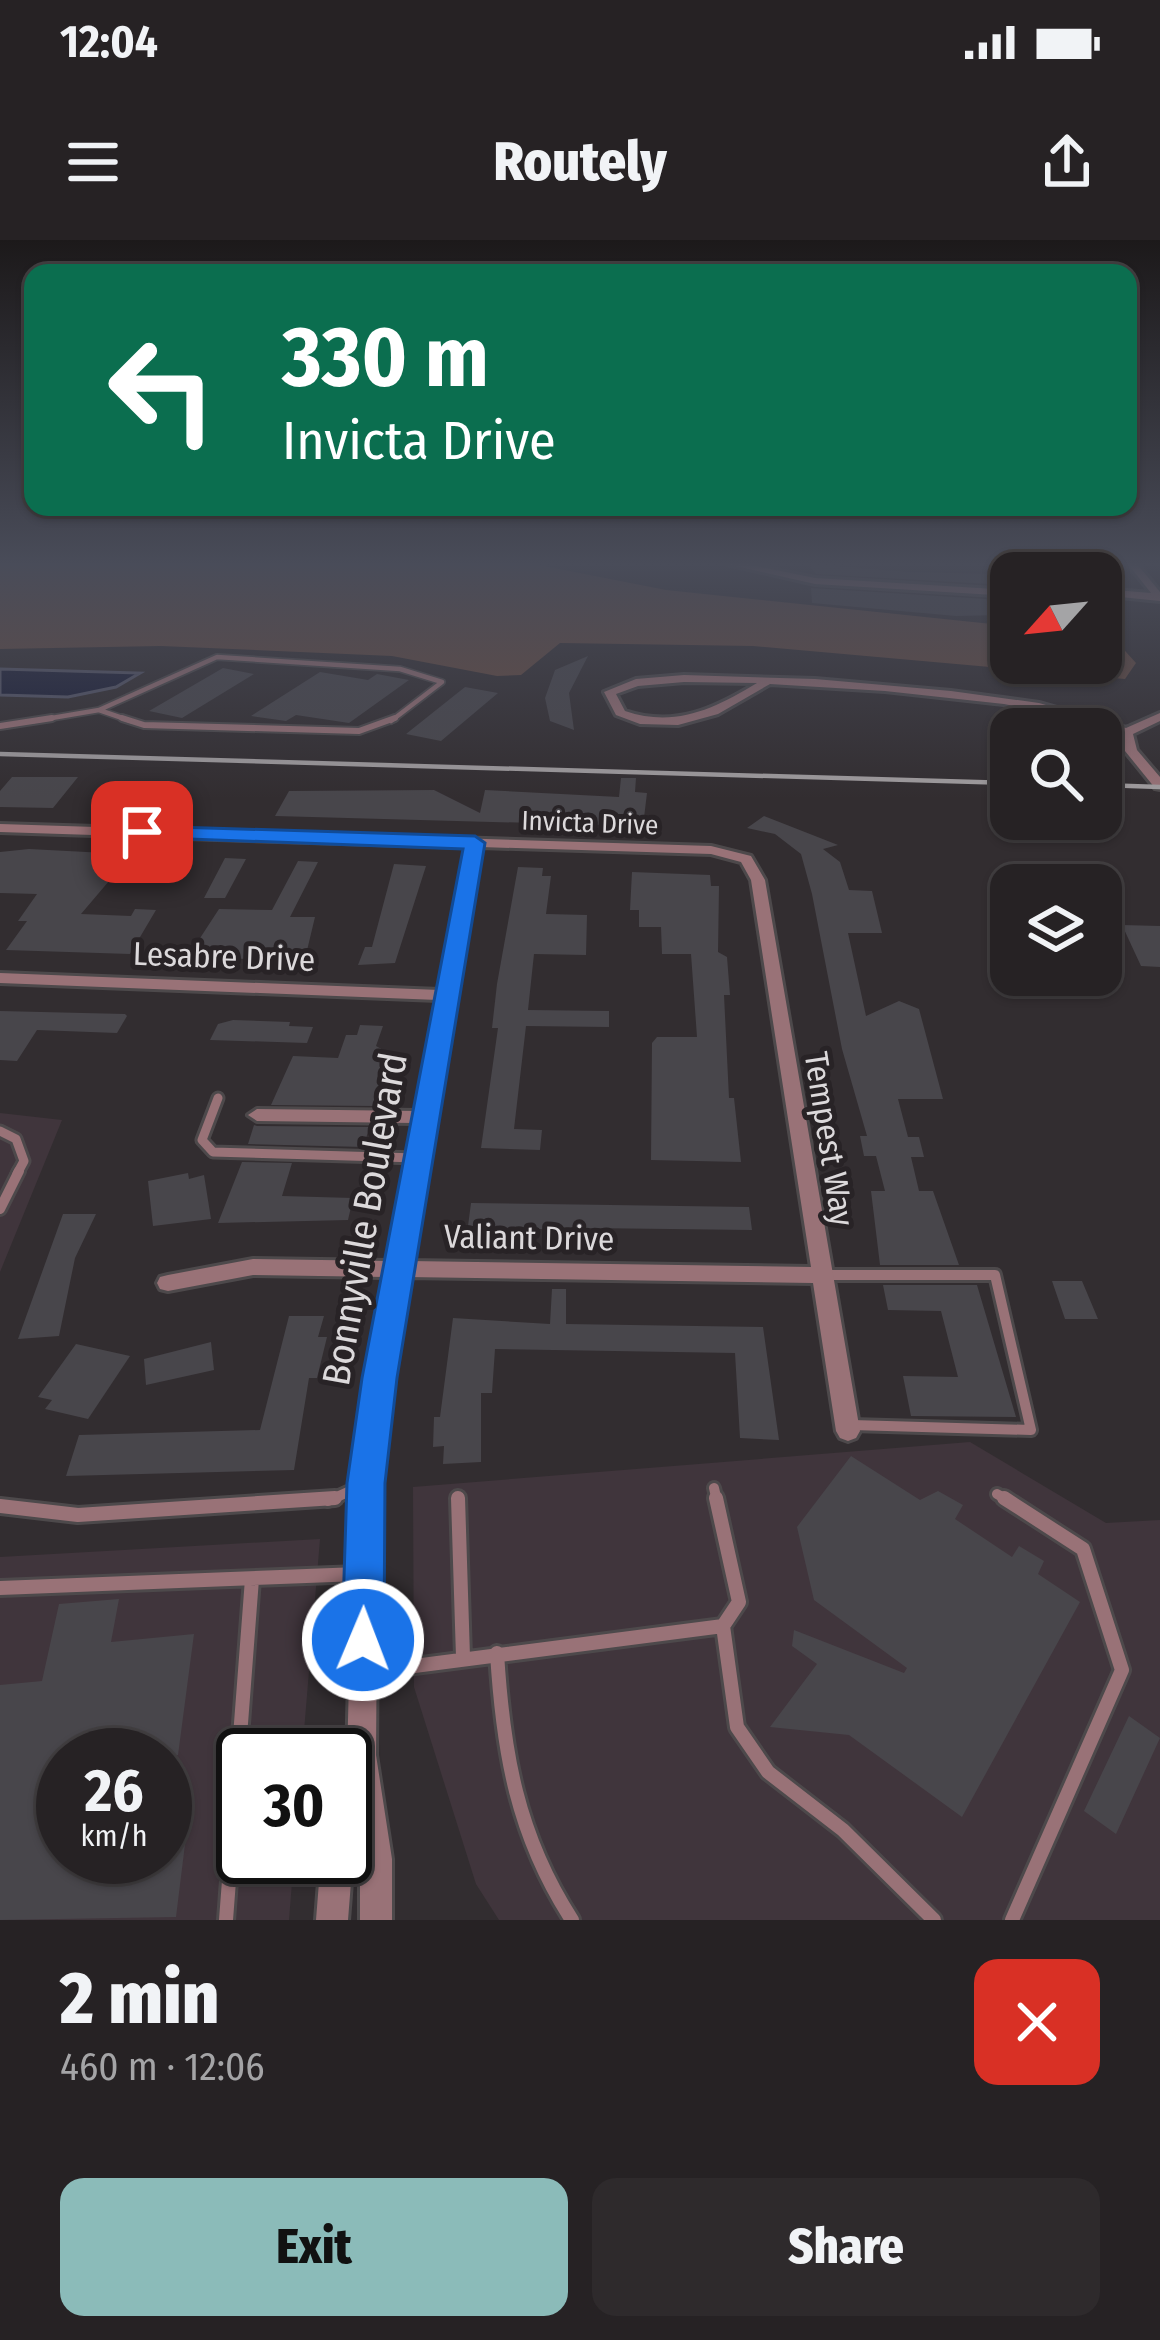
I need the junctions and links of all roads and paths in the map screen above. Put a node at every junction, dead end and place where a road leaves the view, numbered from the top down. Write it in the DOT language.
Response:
graph roads {
  1 [pos="766,682"];
  2 [pos="99,710"];
  3 [pos="1160,717"];
  4 [pos="0,726"];
  5 [pos="1127,732"];
  6 [pos="1160,785"];
  7 [pos="0,828"];
  8 [pos="475,843"];
  9 [pos="746,859"];
  10 [pos="0,979"];
  11 [pos="446,995"];
  12 [pos="218,1098"];
  13 [pos="257,1115"];
  14 [pos="424,1117"];
  15 [pos="0,1131"];
  16 [pos="417,1158"];
  17 [pos="0,1208"];
  18 [pos="397,1269"];
  19 [pos="820,1275"];
  20 [pos="167,1283"];
  21 [pos="847,1428"];
  22 [pos="366,1483"];
  23 [pos="714,1488"];
  24 [pos="997,1494"];
  25 [pos="458,1497"];
  26 [pos="0,1506"];
  27 [pos="364,1574"];
  28 [pos="252,1579"];
  29 [pos="0,1588"];
  30 [pos="723,1626"];
  31 [pos="497,1653"];
  32 [pos="463,1657"];
  33 [pos="363,1673"];
  34 [pos="362,1728"];
  35 [pos="372,1831"];
  36 [pos="335,1884"];
  37 [pos="226,1920"];
  38 [pos="332,1920"];
  39 [pos="376,1920"];
  40 [pos="572,1920"];
  41 [pos="934,1920"];
  42 [pos="1012,1920"];
  1 -- 1 [label="street"];
  1 -- 5 [label="street"];
  2 -- 2 [label="lane"];
  2 -- 4 [label="lane"];
  3 -- 5 [label="street"];
  5 -- 6 [label="street"];
  7 -- 8 [label="street, Invicta Drive"];
  8 -- 9 [label="street, Invicta Drive"];
  8 -- 11 [label="street, Bonnyville Boulevard"];
  9 -- 19 [label="street, Tempest Way"];
  10 -- 11 [label="street, Lesabre Drive"];
  11 -- 14 [label="street, Bonnyville Boulevard"];
  12 -- 16 [label="lane"];
  13 -- 14 [label="street"];
  14 -- 16 [label="street, Bonnyville Boulevard"];
  15 -- 17 [label="lane"];
  16 -- 18 [label="street, Bonnyville Boulevard"];
  18 -- 19 [label="street, Valiant Drive"];
  18 -- 20 [label="street, Valiant Drive"];
  18 -- 22 [label="street, Bonnyville Boulevard"];
  19 -- 21 [label="street, Tempest Way"];
  19 -- 21 [label="lane"];
  22 -- 26 [label="lane"];
  22 -- 27 [label="street, Bonnyville Boulevard"];
  23 -- 30 [label="lane"];
  24 -- 42 [label="lane"];
  25 -- 32 [label="lane"];
  27 -- 28 [label="lane"];
  27 -- 33 [label="street, Bonnyville Boulevard"];
  28 -- 29 [label="lane"];
  28 -- 37 [label="lane"];
  30 -- 31 [label="lane"];
  30 -- 41 [label="lane"];
  31 -- 32 [label="lane"];
  31 -- 40 [label="lane"];
  32 -- 33 [label="lane"];
  33 -- 34 [label="street, Bonnyville Boulevard"];
  35 -- 39 [label="street, Bonnyville Boulevard"];
  36 -- 38 [label="street"];
}
